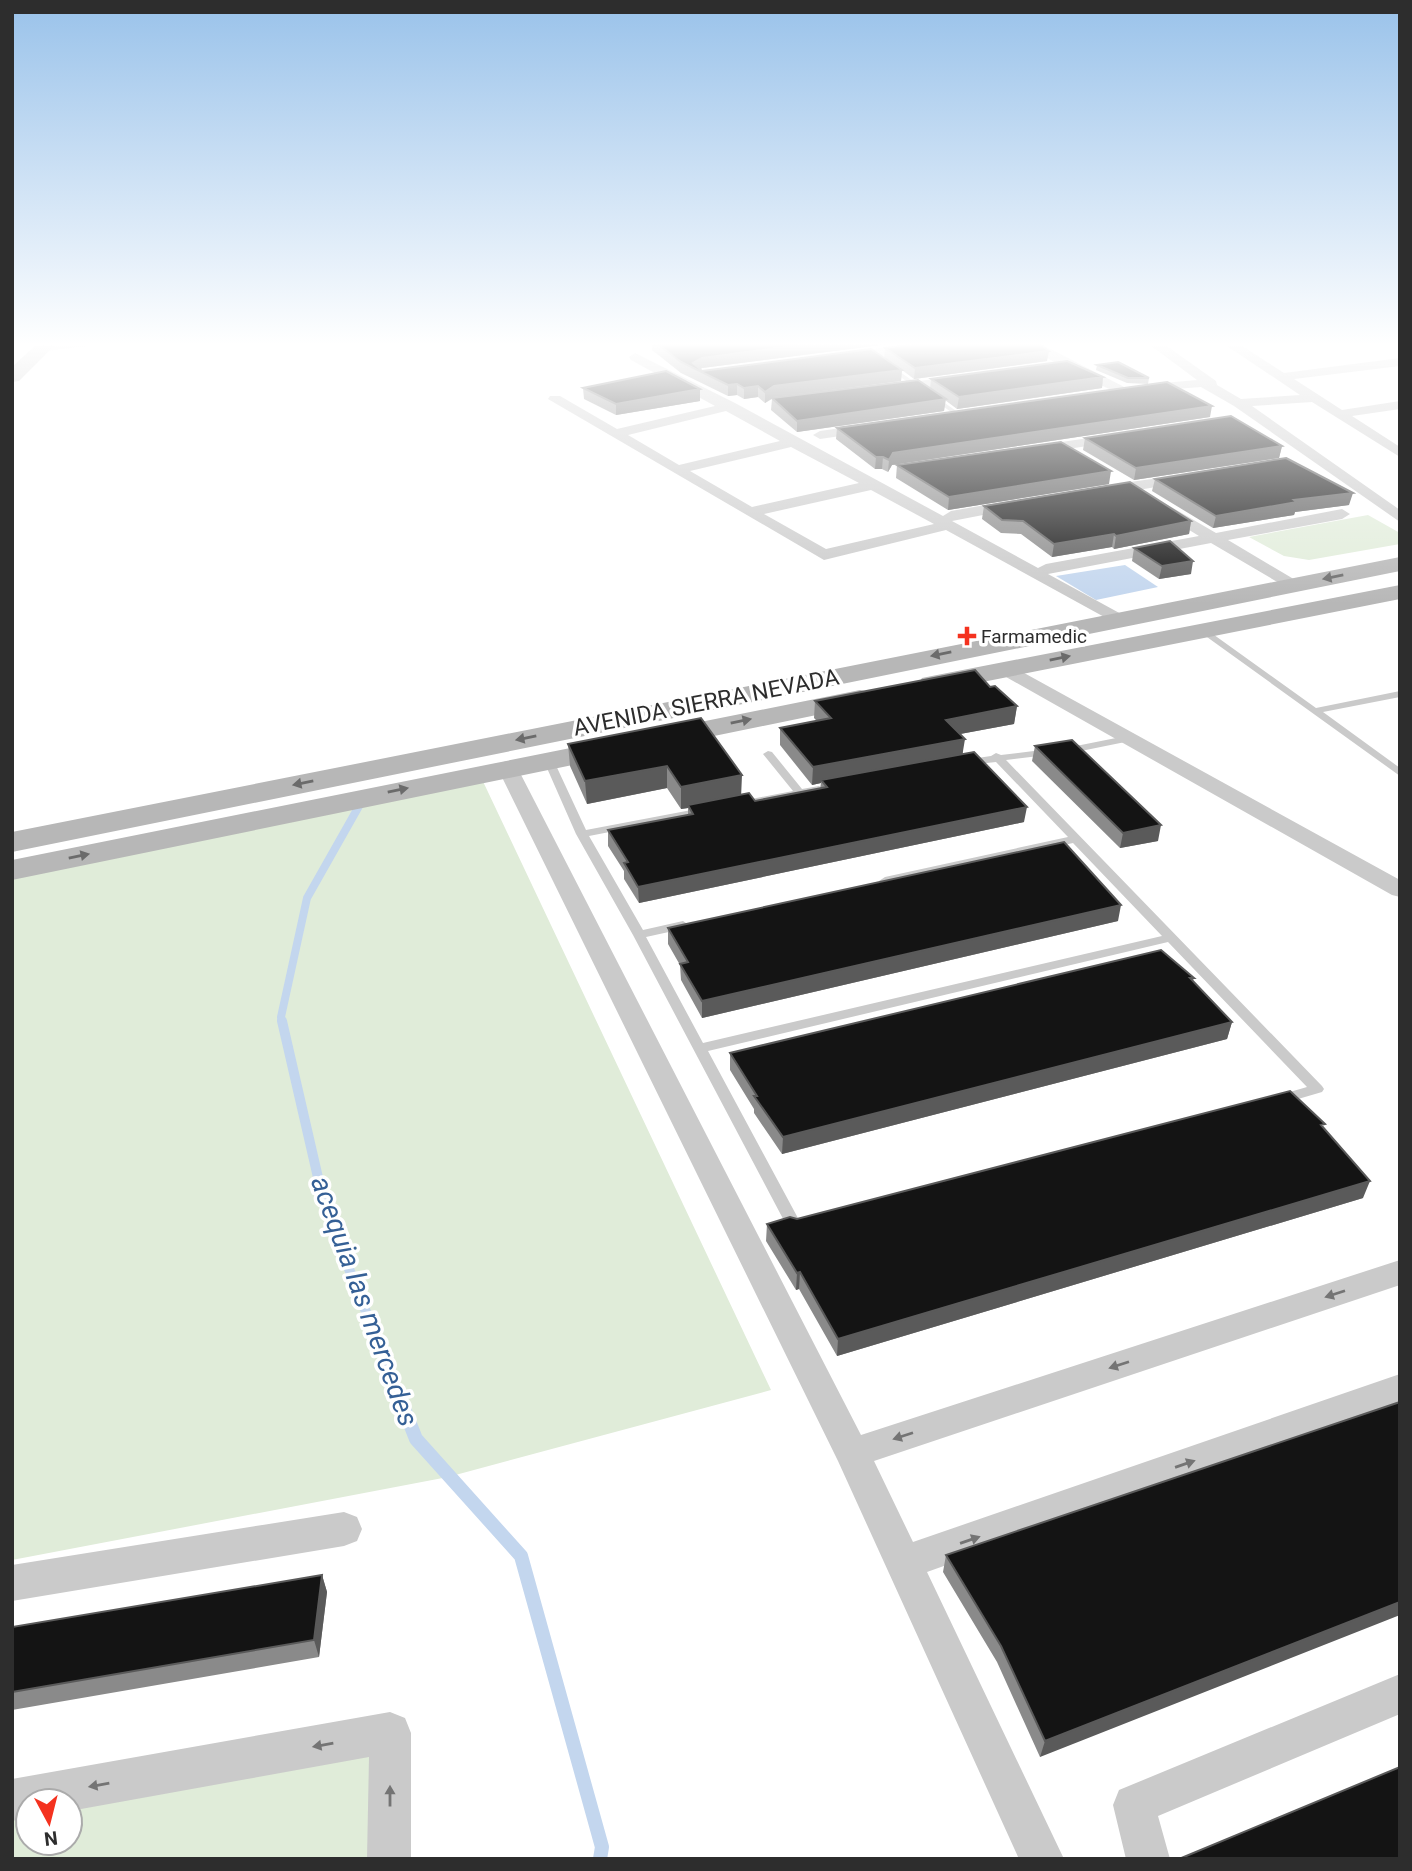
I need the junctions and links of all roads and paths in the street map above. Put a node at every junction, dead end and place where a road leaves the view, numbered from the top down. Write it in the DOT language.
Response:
graph roads {
  1 [pos="607,429"];
  2 [pos="635,429"];
  3 [pos="770,429"];
  4 [pos="860,429"];
  5 [pos="1275,429"];
  6 [pos="1363,429"];
  7 [pos="615,434"];
  8 [pos="820,435"];
  9 [pos="1129,436"];
  10 [pos="793,442"];
  11 [pos="1062,446"];
  12 [pos="1021,452"];
  13 [pos="1400,453"];
  14 [pos="1084,460"];
  15 [pos="677,470"];
  16 [pos="1107,473"];
  17 [pos="1197,476"];
  18 [pos="873,485"];
  19 [pos="1129,486"];
  20 [pos="1088,493"];
  21 [pos="1033,502"];
  22 [pos="750,512"];
  23 [pos="1342,514"];
  24 [pos="1400,517"];
  25 [pos="949,520"];
  26 [pos="1214,538"];
  27 [pos="1400,564"];
  28 [pos="1046,569"];
  29 [pos="1291,585"];
  30 [pos="1400,592"];
  31 [pos="1117,619"];
  32 [pos="1203,630"];
  33 [pos="1006,669"];
  34 [pos="1400,694"];
  35 [pos="1315,711"];
  36 [pos="1131,738"];
  37 [pos="768,754"];
  38 [pos="996,756"];
  39 [pos="548,759"];
  40 [pos="957,764"];
  41 [pos="508,767"];
  42 [pos="1400,773"];
  43 [pos="826,788"];
  44 [pos="800,793"];
  45 [pos="732,806"];
  46 [pos="718,808"];
  47 [pos="582,834"];
  48 [pos="1074,839"];
  49 [pos="12,842"];
  50 [pos="12,870"];
  51 [pos="870,884"];
  52 [pos="1400,890"];
  53 [pos="693,923"];
  54 [pos="639,935"];
  55 [pos="1169,938"];
  56 [pos="699,1049"];
  57 [pos="1264,1104"];
  58 [pos="808,1224"];
  59 [pos="1400,1272"];
  60 [pos="1400,1388"];
  61 [pos="852,1452"];
  62 [pos="344,1529"];
  63 [pos="906,1562"];
  64 [pos="12,1583"];
  65 [pos="1400,1695"];
  66 [pos="12,1800"];
  67 [pos="389,1859"];
  68 [pos="1042,1859"];
  69 [pos="1148,1859"];
  1 -- 7 [label="street"];
  2 -- 7 [label="street"];
  3 -- 10 [label="street"];
  4 -- 8 [label="street"];
  5 -- 24 [label="street"];
  6 -- 13 [label="street"];
  7 -- 15 [label="street"];
  9 -- 11 [label="street"];
  10 -- 15 [label="street"];
  10 -- 18 [label="street"];
  11 -- 12 [label="street"];
  11 -- 14 [label="street"];
  15 -- 22 [label="street"];
  16 -- 19 [label="street"];
  17 -- 19 [label="street"];
  18 -- 22 [label="street"];
  18 -- 25 [label="street"];
  19 -- 20 [label="street"];
  19 -- 26 [label="street"];
  21 -- 25 [label="street"];
  22 -- 25 [label="street"];
  23 -- 26 [label="street"];
  25 -- 31 [label="street"];
  26 -- 28 [label="street"];
  26 -- 29 [label="street"];
  27 -- 29 [label="main road, AVENIDA SIERRA NEVADA, one-way"];
  29 -- 31 [label="main road, AVENIDA SIERRA NEVADA"];
  30 -- 32 [label="main road, AVENIDA SIERRA NEVADA"];
  31 -- 49 [label="main road, AVENIDA SIERRA NEVADA, one-way"];
  33 -- 32 [label="main road, AVENIDA SIERRA NEVADA, one-way"];
  32 -- 35 [label="lane"];
  33 -- 36 [label="street"];
  39 -- 33 [label="main road, AVENIDA SIERRA NEVADA, one-way"];
  34 -- 35 [label="lane"];
  35 -- 42 [label="lane"];
  36 -- 38 [label="lane"];
  36 -- 52 [label="street"];
  37 -- 44 [label="lane"];
  38 -- 40 [label="lane"];
  38 -- 48 [label="lane"];
  39 -- 41 [label="main road, AVENIDA SIERRA NEVADA"];
  39 -- 47 [label="lane"];
  50 -- 41 [label="main road, AVENIDA SIERRA NEVADA, one-way"];
  41 -- 61 [label="street"];
  43 -- 44 [label="lane"];
  44 -- 45 [label="lane"];
  46 -- 47 [label="lane"];
  47 -- 54 [label="lane"];
  48 -- 51 [label="lane"];
  48 -- 55 [label="lane"];
  53 -- 54 [label="lane"];
  54 -- 56 [label="lane"];
  55 -- 56 [label="lane"];
  55 -- 57 [label="lane"];
  56 -- 58 [label="lane"];
  59 -- 61 [label="street, one-way"];
  63 -- 60 [label="street, one-way"];
  61 -- 63 [label="street"];
  62 -- 64 [label="street"];
  63 -- 68 [label="street"];
  65 -- 69 [label="street"];
  67 -- 66 [label="street, one-way"];
}
